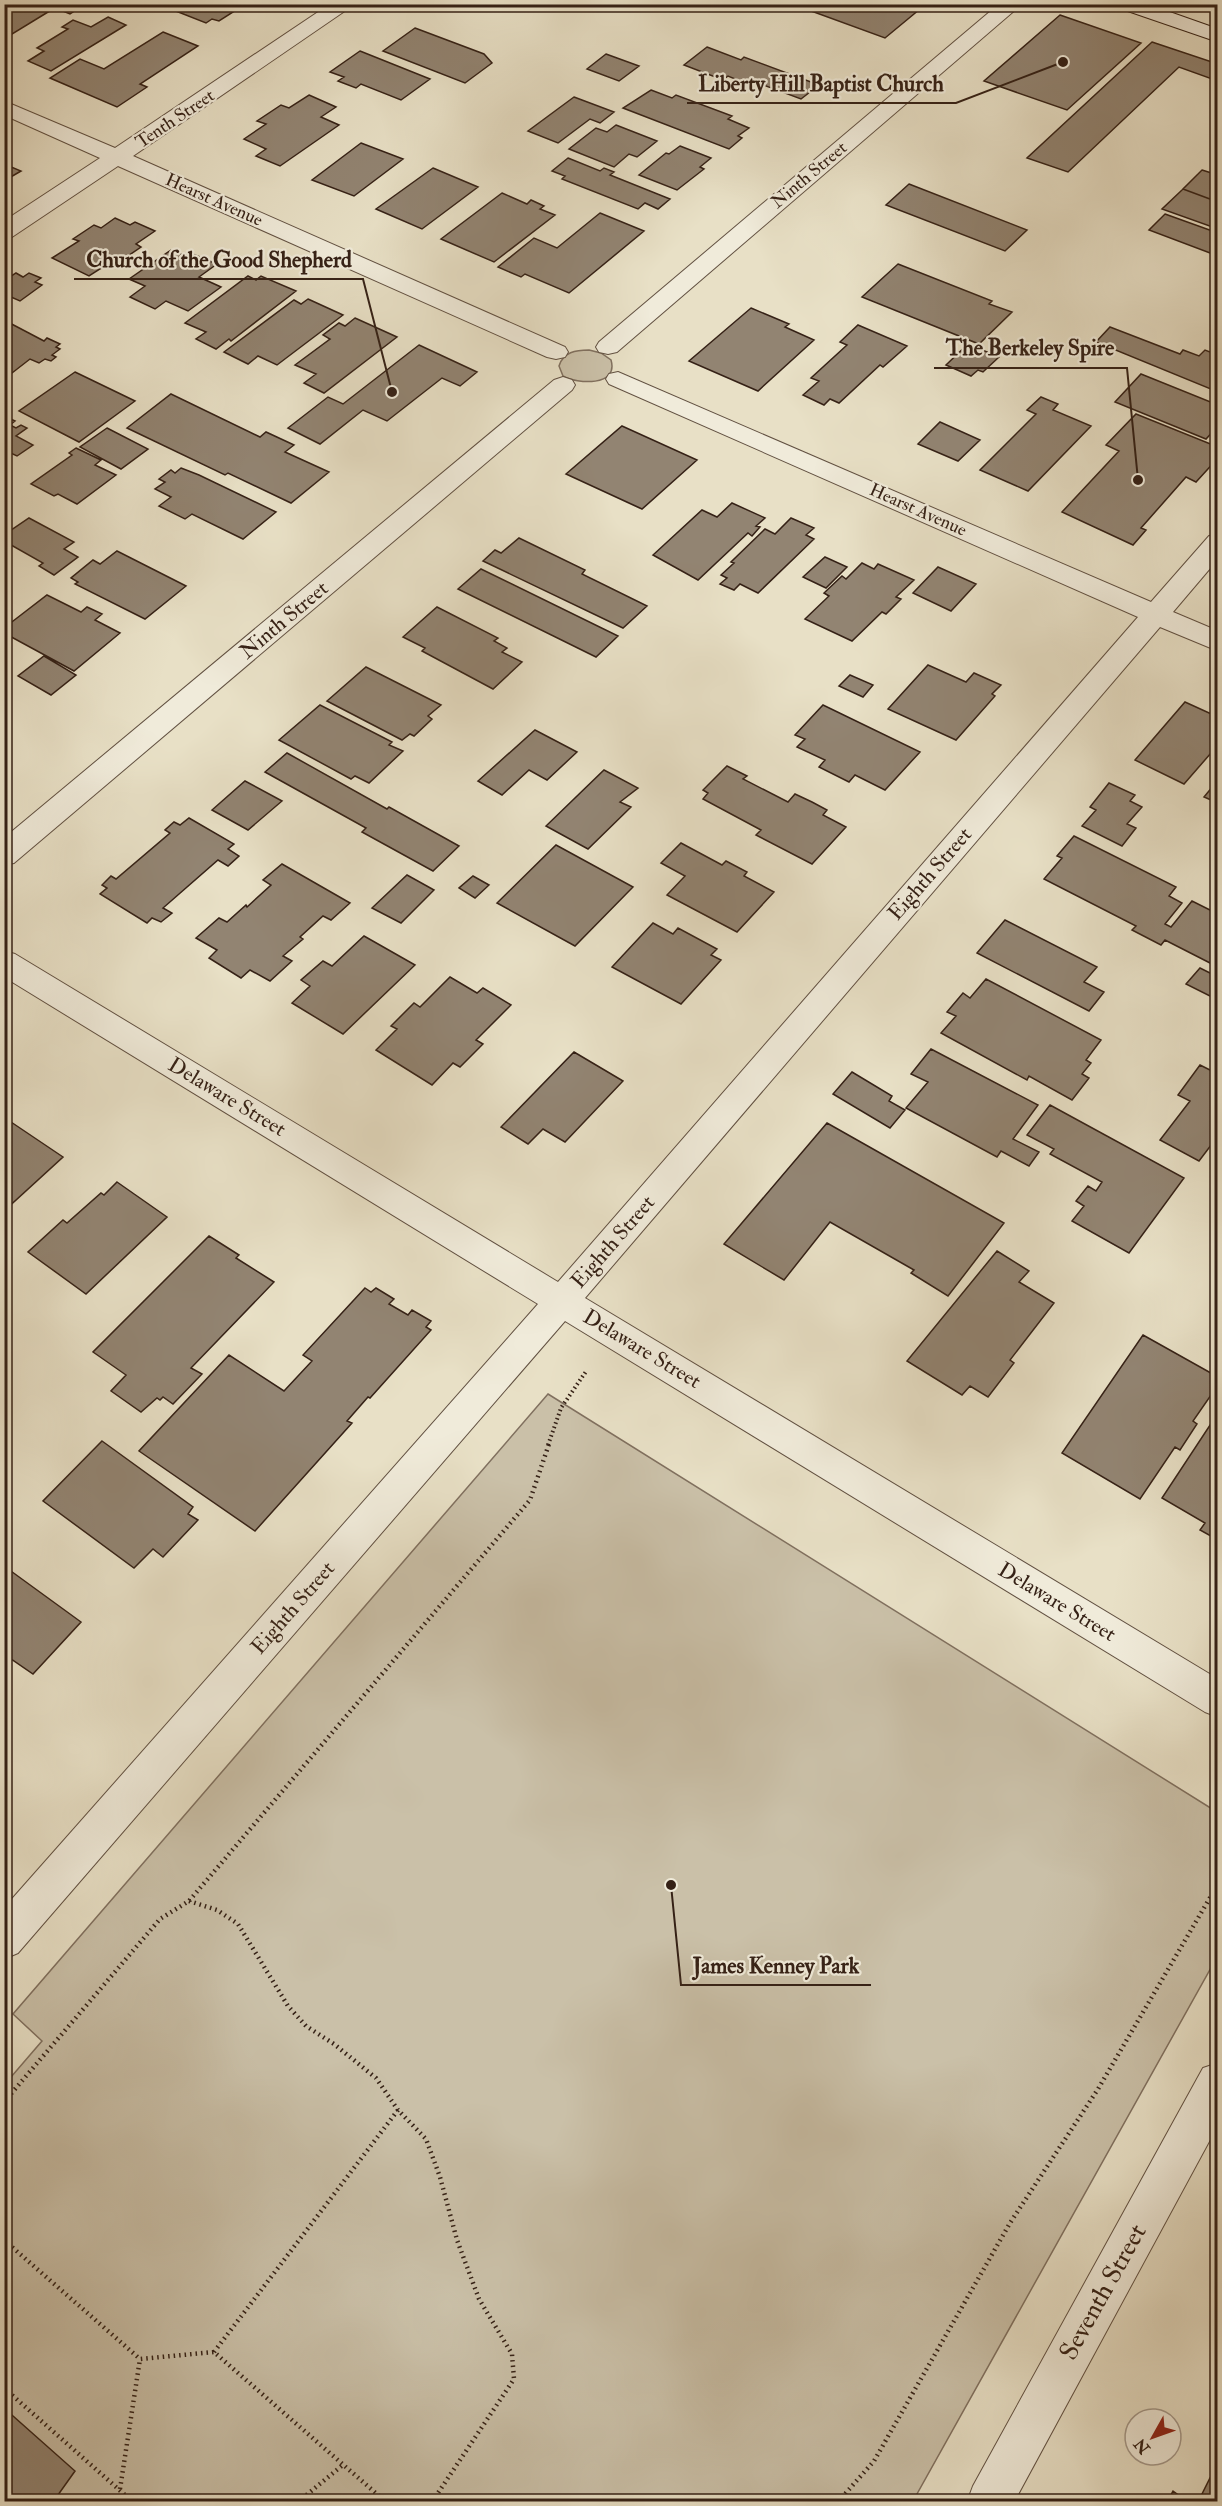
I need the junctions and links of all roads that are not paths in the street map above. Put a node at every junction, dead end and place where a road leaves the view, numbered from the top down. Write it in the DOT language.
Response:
graph roads {
  1 [pos="345,4"];
  2 [pos="1012,4"];
  3 [pos="1126,4"];
  4 [pos="1218,36"];
  5 [pos="4,107"];
  6 [pos="118,158"];
  7 [pos="4,232"];
  8 [pos="593,345"];
  9 [pos="556,352"];
  10 [pos="618,378"];
  11 [pos="579,388"];
  12 [pos="1218,542"];
  13 [pos="1155,614"];
  14 [pos="1218,642"];
  15 [pos="4,855"];
  16 [pos="4,962"];
  17 [pos="561,1301"];
  18 [pos="1218,1700"];
  19 [pos="4,1939"];
  20 [pos="1218,2083"];
  21 [pos="989,2502"];
  1 -- 6 [label="street, Tenth Street"];
  2 -- 8 [label="street, Ninth Street"];
  3 -- 4 [label="street"];
  5 -- 6 [label="street, Hearst Avenue"];
  6 -- 7 [label="street, Tenth Street"];
  6 -- 9 [label="street, Hearst Avenue"];
  8 -- 9 [label="street"];
  8 -- 10 [label="street"];
  9 -- 11 [label="street"];
  10 -- 11 [label="street, Ninth Street"];
  10 -- 13 [label="street, Hearst Avenue"];
  11 -- 15 [label="street, Ninth Street"];
  12 -- 13 [label="street, Eighth Street"];
  13 -- 14 [label="street, Hearst Avenue"];
  13 -- 17 [label="street, Eighth Street"];
  16 -- 17 [label="street, Delaware Street"];
  17 -- 18 [label="street, Delaware Street"];
  17 -- 19 [label="street, Eighth Street"];
  20 -- 21 [label="street, Seventh Street"];
}
